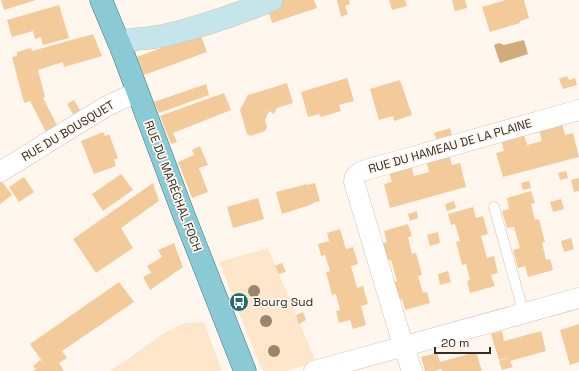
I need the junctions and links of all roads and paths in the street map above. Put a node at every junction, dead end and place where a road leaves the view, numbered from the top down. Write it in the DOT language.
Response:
graph roads {
  1 [pos="101,0"];
  2 [pos="272,0"];
  3 [pos="119,42"];
  4 [pos="137,92"];
  5 [pos="579,110"];
  6 [pos="0,172"];
  7 [pos="494,207"];
  8 [pos="579,298"];
  9 [pos="524,314"];
  10 [pos="403,346"];
  11 [pos="245,371"];
  12 [pos="314,371"];
  13 [pos="412,371"];
  1 -- 3 [label="main road, RUE DU MARÉCHAL FOCH"];
  2 -- 3 [label="main road"];
  3 -- 4 [label="main road, RUE DU MARÉCHAL FOCH"];
  4 -- 6 [label="street, RUE DU BOUSQUET"];
  4 -- 11 [label="main road, RUE DU MARÉCHAL FOCH"];
  5 -- 10 [label="street, RUE DU HAMEAU DE LA PLAINE"];
  7 -- 9 [label="lane"];
  8 -- 9 [label="street"];
  9 -- 10 [label="street"];
  10 -- 12 [label="street"];
  10 -- 13 [label="street"];
}
